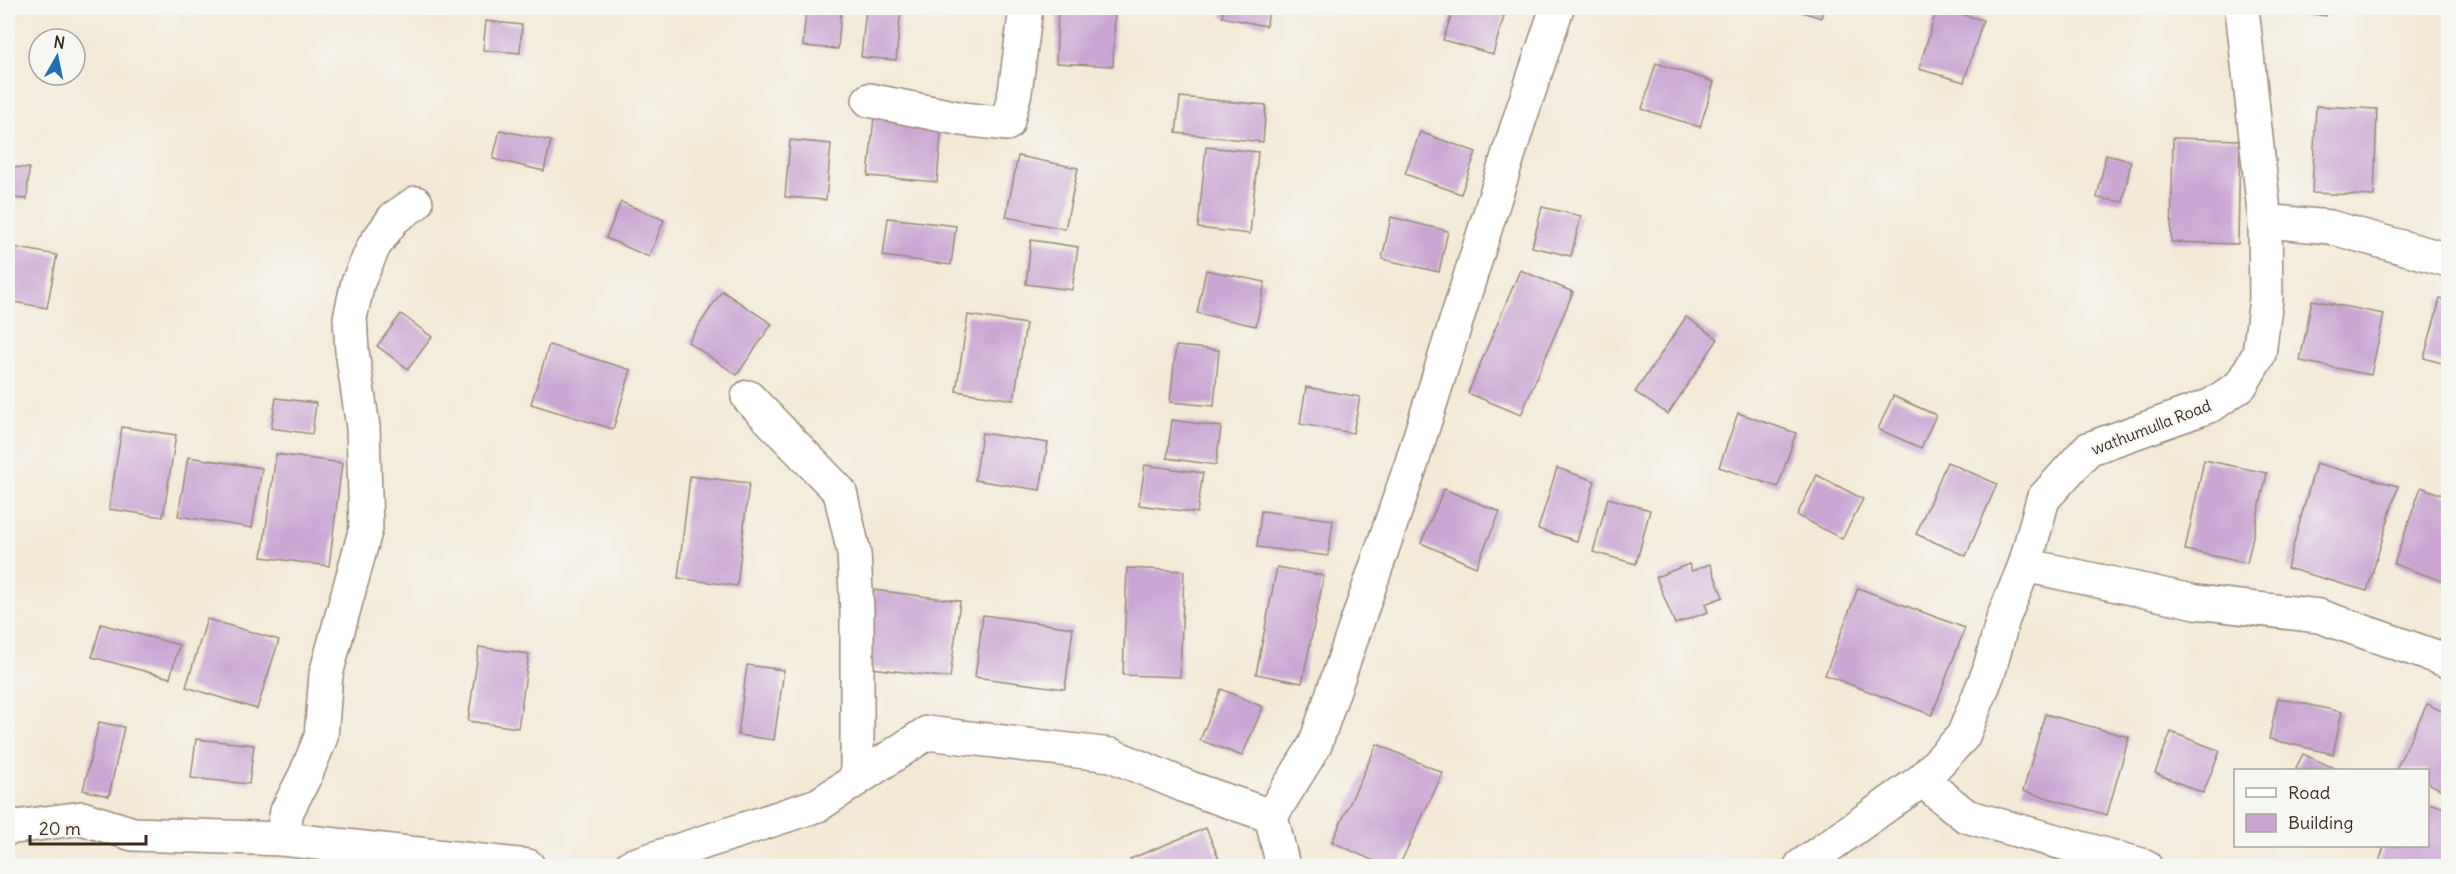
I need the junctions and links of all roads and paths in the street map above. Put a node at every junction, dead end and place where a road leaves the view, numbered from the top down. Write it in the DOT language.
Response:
graph roads {
  1 [pos="1026,8"];
  2 [pos="1557,8"];
  3 [pos="2242,8"];
  4 [pos="869,100"];
  5 [pos="416,202"];
  6 [pos="2265,221"];
  7 [pos="2448,260"];
  8 [pos="748,397"];
  9 [pos="2025,565"];
  10 [pos="2448,661"];
  11 [pos="857,779"];
  12 [pos="1922,780"];
  13 [pos="1270,816"];
  14 [pos="8,828"];
  15 [pos="282,839"];
  16 [pos="528,867"];
  17 [pos="631,867"];
  18 [pos="1283,867"];
  19 [pos="1802,867"];
  20 [pos="2145,867"];
  1 -- 4 [label="street"];
  2 -- 13 [label="street"];
  3 -- 6 [label="street, wathumulla Road"];
  5 -- 15 [label="street"];
  6 -- 7 [label="street"];
  6 -- 9 [label="street, wathumulla Road"];
  8 -- 11 [label="street"];
  9 -- 10 [label="street"];
  9 -- 12 [label="street, wathumulla Road"];
  11 -- 13 [label="street"];
  11 -- 17 [label="street"];
  12 -- 19 [label="street, wathumulla Road"];
  12 -- 20 [label="street"];
  13 -- 18 [label="street"];
  14 -- 15 [label="street"];
  15 -- 16 [label="street"];
}
